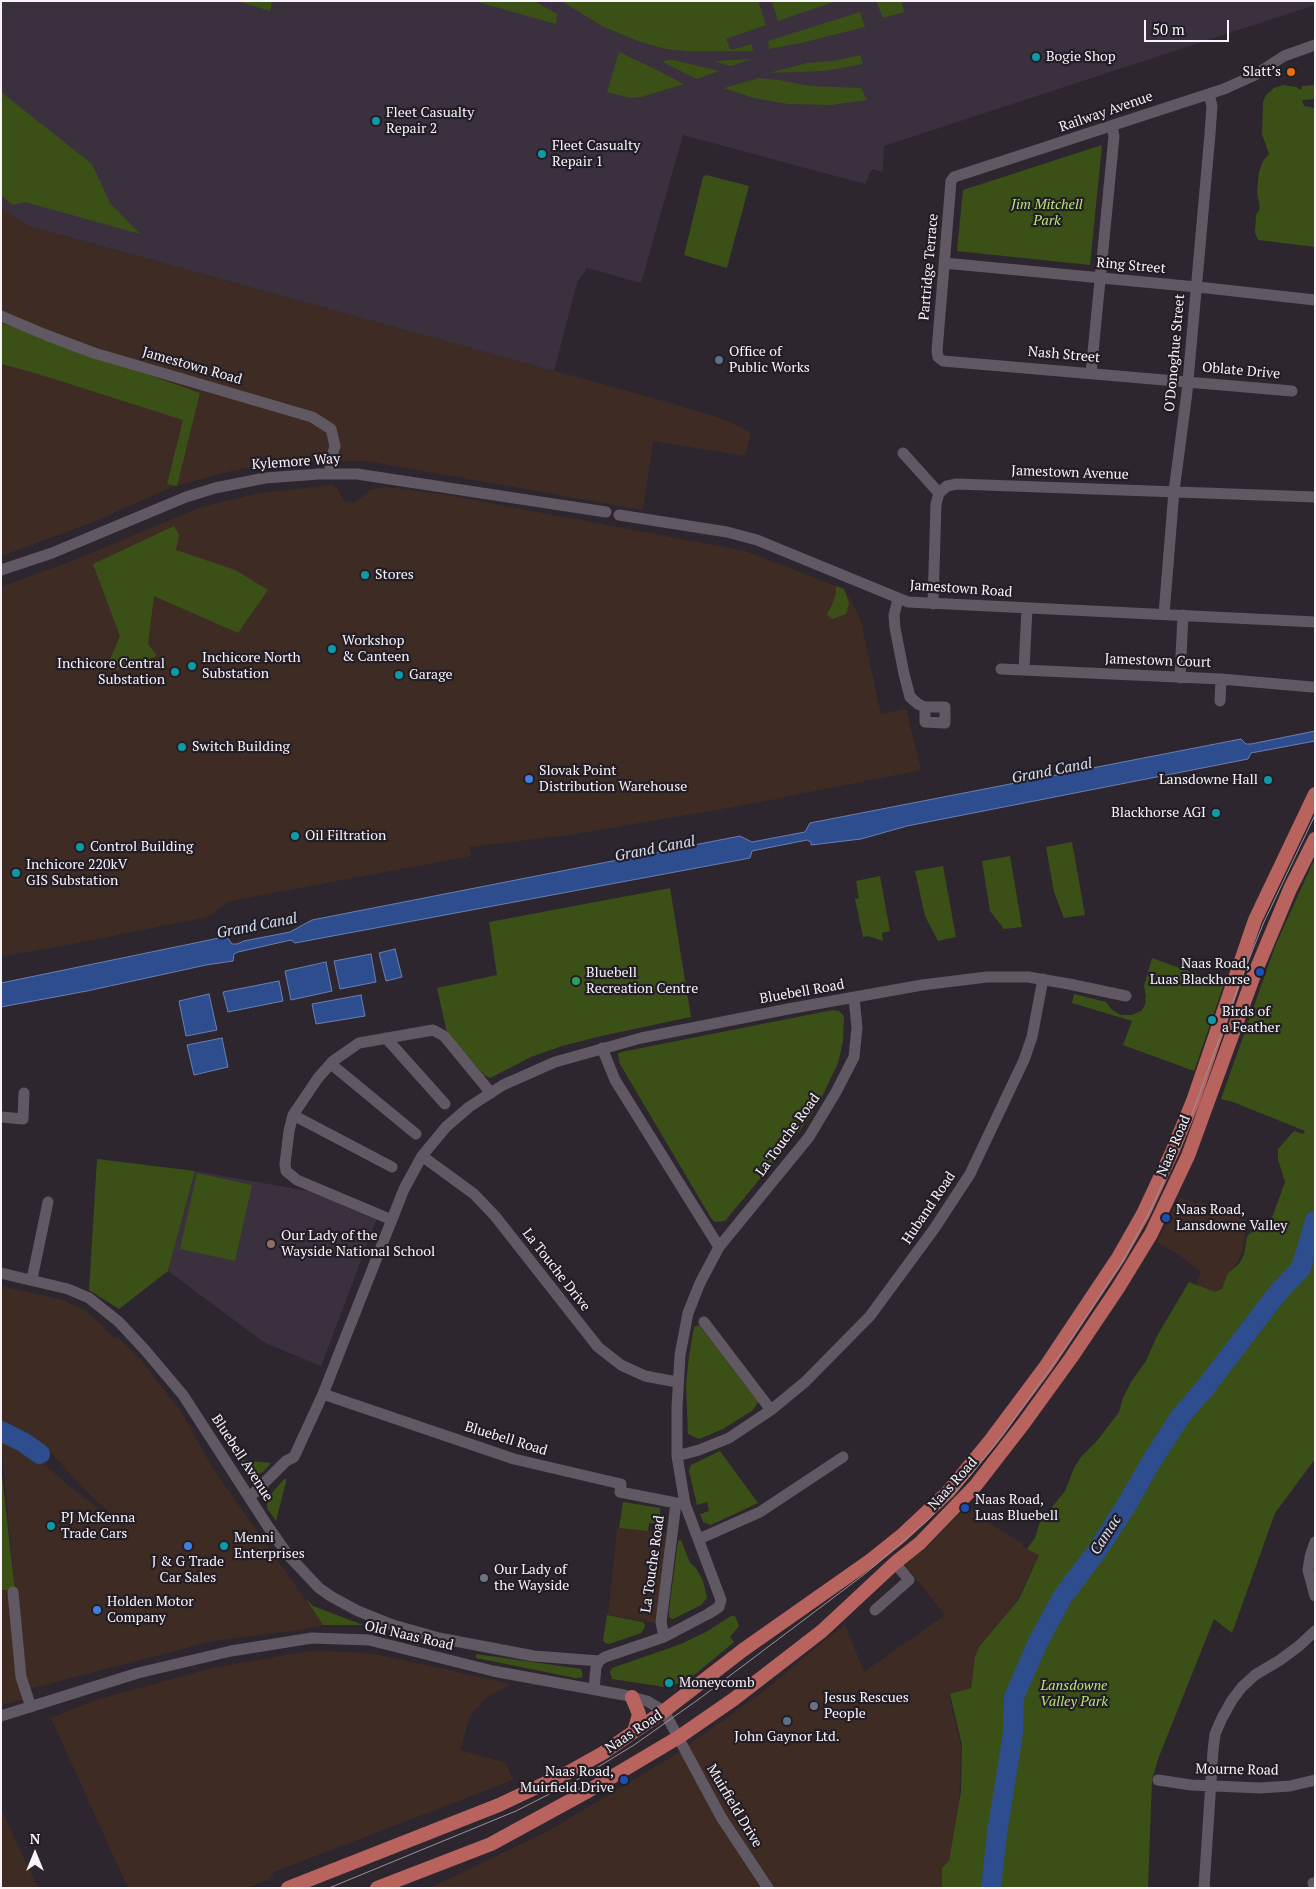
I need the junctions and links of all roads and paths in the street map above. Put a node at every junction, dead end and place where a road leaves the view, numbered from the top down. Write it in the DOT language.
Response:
graph roads {
  1 [pos="1315,45"];
  2 [pos="1210,94"];
  3 [pos="1112,126"];
  4 [pos="953,179"];
  5 [pos="944,263"];
  6 [pos="1100,278"];
  7 [pos="1196,287"];
  8 [pos="1315,300"];
  9 [pos="1,316"];
  10 [pos="938,358"];
  11 [pos="1091,373"];
  12 [pos="1188,381"];
  13 [pos="1292,391"];
  14 [pos="903,453"];
  15 [pos="330,473"];
  16 [pos="1174,491"];
  17 [pos="939,494"];
  18 [pos="1315,497"];
  19 [pos="606,512"];
  20 [pos="619,515"];
  21 [pos="1,570"];
  22 [pos="898,599"];
  23 [pos="933,604"];
  24 [pos="1028,608"];
  25 [pos="1164,614"];
  26 [pos="1183,615"];
  27 [pos="1315,622"];
  28 [pos="1001,669"];
  29 [pos="1024,670"];
  30 [pos="1180,678"];
  31 [pos="1221,679"];
  32 [pos="1312,687"];
  33 [pos="1220,702"];
  34 [pos="925,707"];
  35 [pos="1315,794"];
  36 [pos="1315,839"];
  37 [pos="1043,979"];
  38 [pos="1126,996"];
  39 [pos="854,998"];
  40 [pos="386,1038"];
  41 [pos="602,1048"];
  42 [pos="331,1064"];
  43 [pos="24,1093"];
  44 [pos="491,1093"];
  45 [pos="445,1104"];
  46 [pos="294,1115"];
  47 [pos="1,1117"];
  48 [pos="416,1134"];
  49 [pos="422,1156"];
  50 [pos="392,1167"];
  51 [pos="48,1202"];
  52 [pos="392,1220"];
  53 [pos="719,1247"];
  54 [pos="1,1273"];
  55 [pos="32,1280"];
  56 [pos="704,1322"];
  57 [pos="677,1382"];
  58 [pos="323,1394"];
  59 [pos="770,1410"];
  60 [pos="678,1456"];
  61 [pos="843,1457"];
  62 [pos="250,1497"];
  63 [pos="680,1504"];
  64 [pos="698,1539"];
  65 [pos="1315,1542"];
  66 [pos="896,1562"];
  67 [pos="13,1592"];
  68 [pos="1315,1596"];
  69 [pos="719,1607"];
  70 [pos="875,1610"];
  71 [pos="1315,1631"];
  72 [pos="664,1637"];
  73 [pos="468,1644"];
  74 [pos="599,1661"];
  75 [pos="463,1664"];
  76 [pos="594,1689"];
  77 [pos="632,1697"];
  78 [pos="31,1707"];
  79 [pos="664,1711"];
  80 [pos="1,1716"];
  81 [pos="634,1732"];
  82 [pos="678,1737"];
  83 [pos="1158,1780"];
  84 [pos="1315,1780"];
  85 [pos="1211,1786"];
  86 [pos="288,1888"];
  87 [pos="377,1888"];
  88 [pos="768,1888"];
  89 [pos="1204,1888"];
  1 -- 2 [label="street, Railway Avenue"];
  2 -- 3 [label="street, Railway Avenue"];
  2 -- 7 [label="street, O'Donoghue Street"];
  3 -- 4 [label="street, Railway Avenue"];
  3 -- 6 [label="street"];
  4 -- 5 [label="street, Partridge Terrace"];
  5 -- 6 [label="street, Ring Street"];
  5 -- 10 [label="street, Partridge Terrace"];
  6 -- 7 [label="street, Ring Street"];
  6 -- 11 [label="street"];
  7 -- 8 [label="street, Ring Street"];
  7 -- 12 [label="street, O'Donoghue Street"];
  9 -- 15 [label="street, Jamestown Road"];
  10 -- 11 [label="street, Nash Street"];
  11 -- 12 [label="street, Nash Street"];
  12 -- 13 [label="street, Oblate Drive"];
  12 -- 16 [label="street, O'Donoghue Street"];
  14 -- 17 [label="street"];
  15 -- 19 [label="street, Kylemore Way"];
  15 -- 21 [label="street, Kylemore Way"];
  16 -- 17 [label="street, Jamestown Avenue"];
  16 -- 18 [label="street, Jamestown Avenue"];
  16 -- 25 [label="street, O'Donoghue Street"];
  17 -- 23 [label="street"];
  20 -- 22 [label="street, Jamestown Road"];
  22 -- 23 [label="street, Jamestown Road"];
  22 -- 34 [label="street"];
  23 -- 24 [label="street, Jamestown Road"];
  24 -- 25 [label="street, Jamestown Road"];
  24 -- 29 [label="street"];
  25 -- 26 [label="street, Jamestown Road"];
  26 -- 27 [label="street, Jamestown Road"];
  26 -- 30 [label="street"];
  28 -- 29 [label="street, Jamestown Court"];
  29 -- 30 [label="street, Jamestown Court"];
  30 -- 31 [label="street, Jamestown Court"];
  31 -- 32 [label="street, Jamestown Court"];
  31 -- 33 [label="street"];
  35 -- 79 [label="main road, Naas Road"];
  36 -- 66 [label="main road, Naas Road"];
  37 -- 38 [label="street, Bluebell Road"];
  37 -- 39 [label="street, Bluebell Road"];
  37 -- 59 [label="street, Huband Road"];
  39 -- 41 [label="street, Bluebell Road"];
  39 -- 53 [label="street, La Touche Road"];
  40 -- 42 [label="street"];
  40 -- 44 [label="street"];
  40 -- 45 [label="street"];
  41 -- 44 [label="street, Bluebell Road"];
  41 -- 53 [label="street"];
  42 -- 46 [label="street"];
  42 -- 48 [label="street"];
  43 -- 47 [label="street"];
  44 -- 49 [label="street, Bluebell Road"];
  46 -- 50 [label="street"];
  46 -- 52 [label="street"];
  49 -- 52 [label="street, Bluebell Road"];
  49 -- 57 [label="street, La Touche Drive"];
  51 -- 55 [label="street"];
  52 -- 58 [label="street, Bluebell Road"];
  53 -- 57 [label="street, La Touche Road"];
  54 -- 55 [label="street, Bluebell Avenue"];
  55 -- 62 [label="street, Bluebell Avenue"];
  56 -- 59 [label="street"];
  57 -- 60 [label="street, La Touche Road"];
  58 -- 62 [label="street, Bluebell Road"];
  58 -- 63 [label="street, Bluebell Road"];
  59 -- 60 [label="street, Huband Road"];
  60 -- 63 [label="street, La Touche Road"];
  61 -- 64 [label="street"];
  62 -- 73 [label="street, Bluebell Avenue"];
  63 -- 64 [label="street, La Touche Road"];
  63 -- 72 [label="street, La Touche Road"];
  64 -- 69 [label="street, La Touche Road"];
  65 -- 68 [label="street"];
  66 -- 70 [label="street"];
  66 -- 82 [label="main road, Naas Road"];
  67 -- 78 [label="street"];
  69 -- 72 [label="street, Bluebell Avenue"];
  71 -- 85 [label="street"];
  72 -- 74 [label="street, Bluebell Avenue"];
  73 -- 74 [label="street, Bluebell Avenue"];
  73 -- 75 [label="street"];
  74 -- 76 [label="street"];
  75 -- 76 [label="street, Old Naas Road"];
  75 -- 78 [label="street, Old Naas Road"];
  76 -- 77 [label="street, Old Naas Road"];
  77 -- 79 [label="street, Old Naas Road"];
  77 -- 81 [label="main road"];
  78 -- 80 [label="street, Old Naas Road"];
  79 -- 81 [label="main road, Naas Road"];
  79 -- 82 [label="street"];
  81 -- 86 [label="main road, Naas Road"];
  82 -- 87 [label="main road, Naas Road"];
  82 -- 88 [label="street, Muirfield Drive"];
  83 -- 85 [label="street, Mourne Road"];
  84 -- 85 [label="street, Mourne Road"];
  85 -- 89 [label="street"];
}
